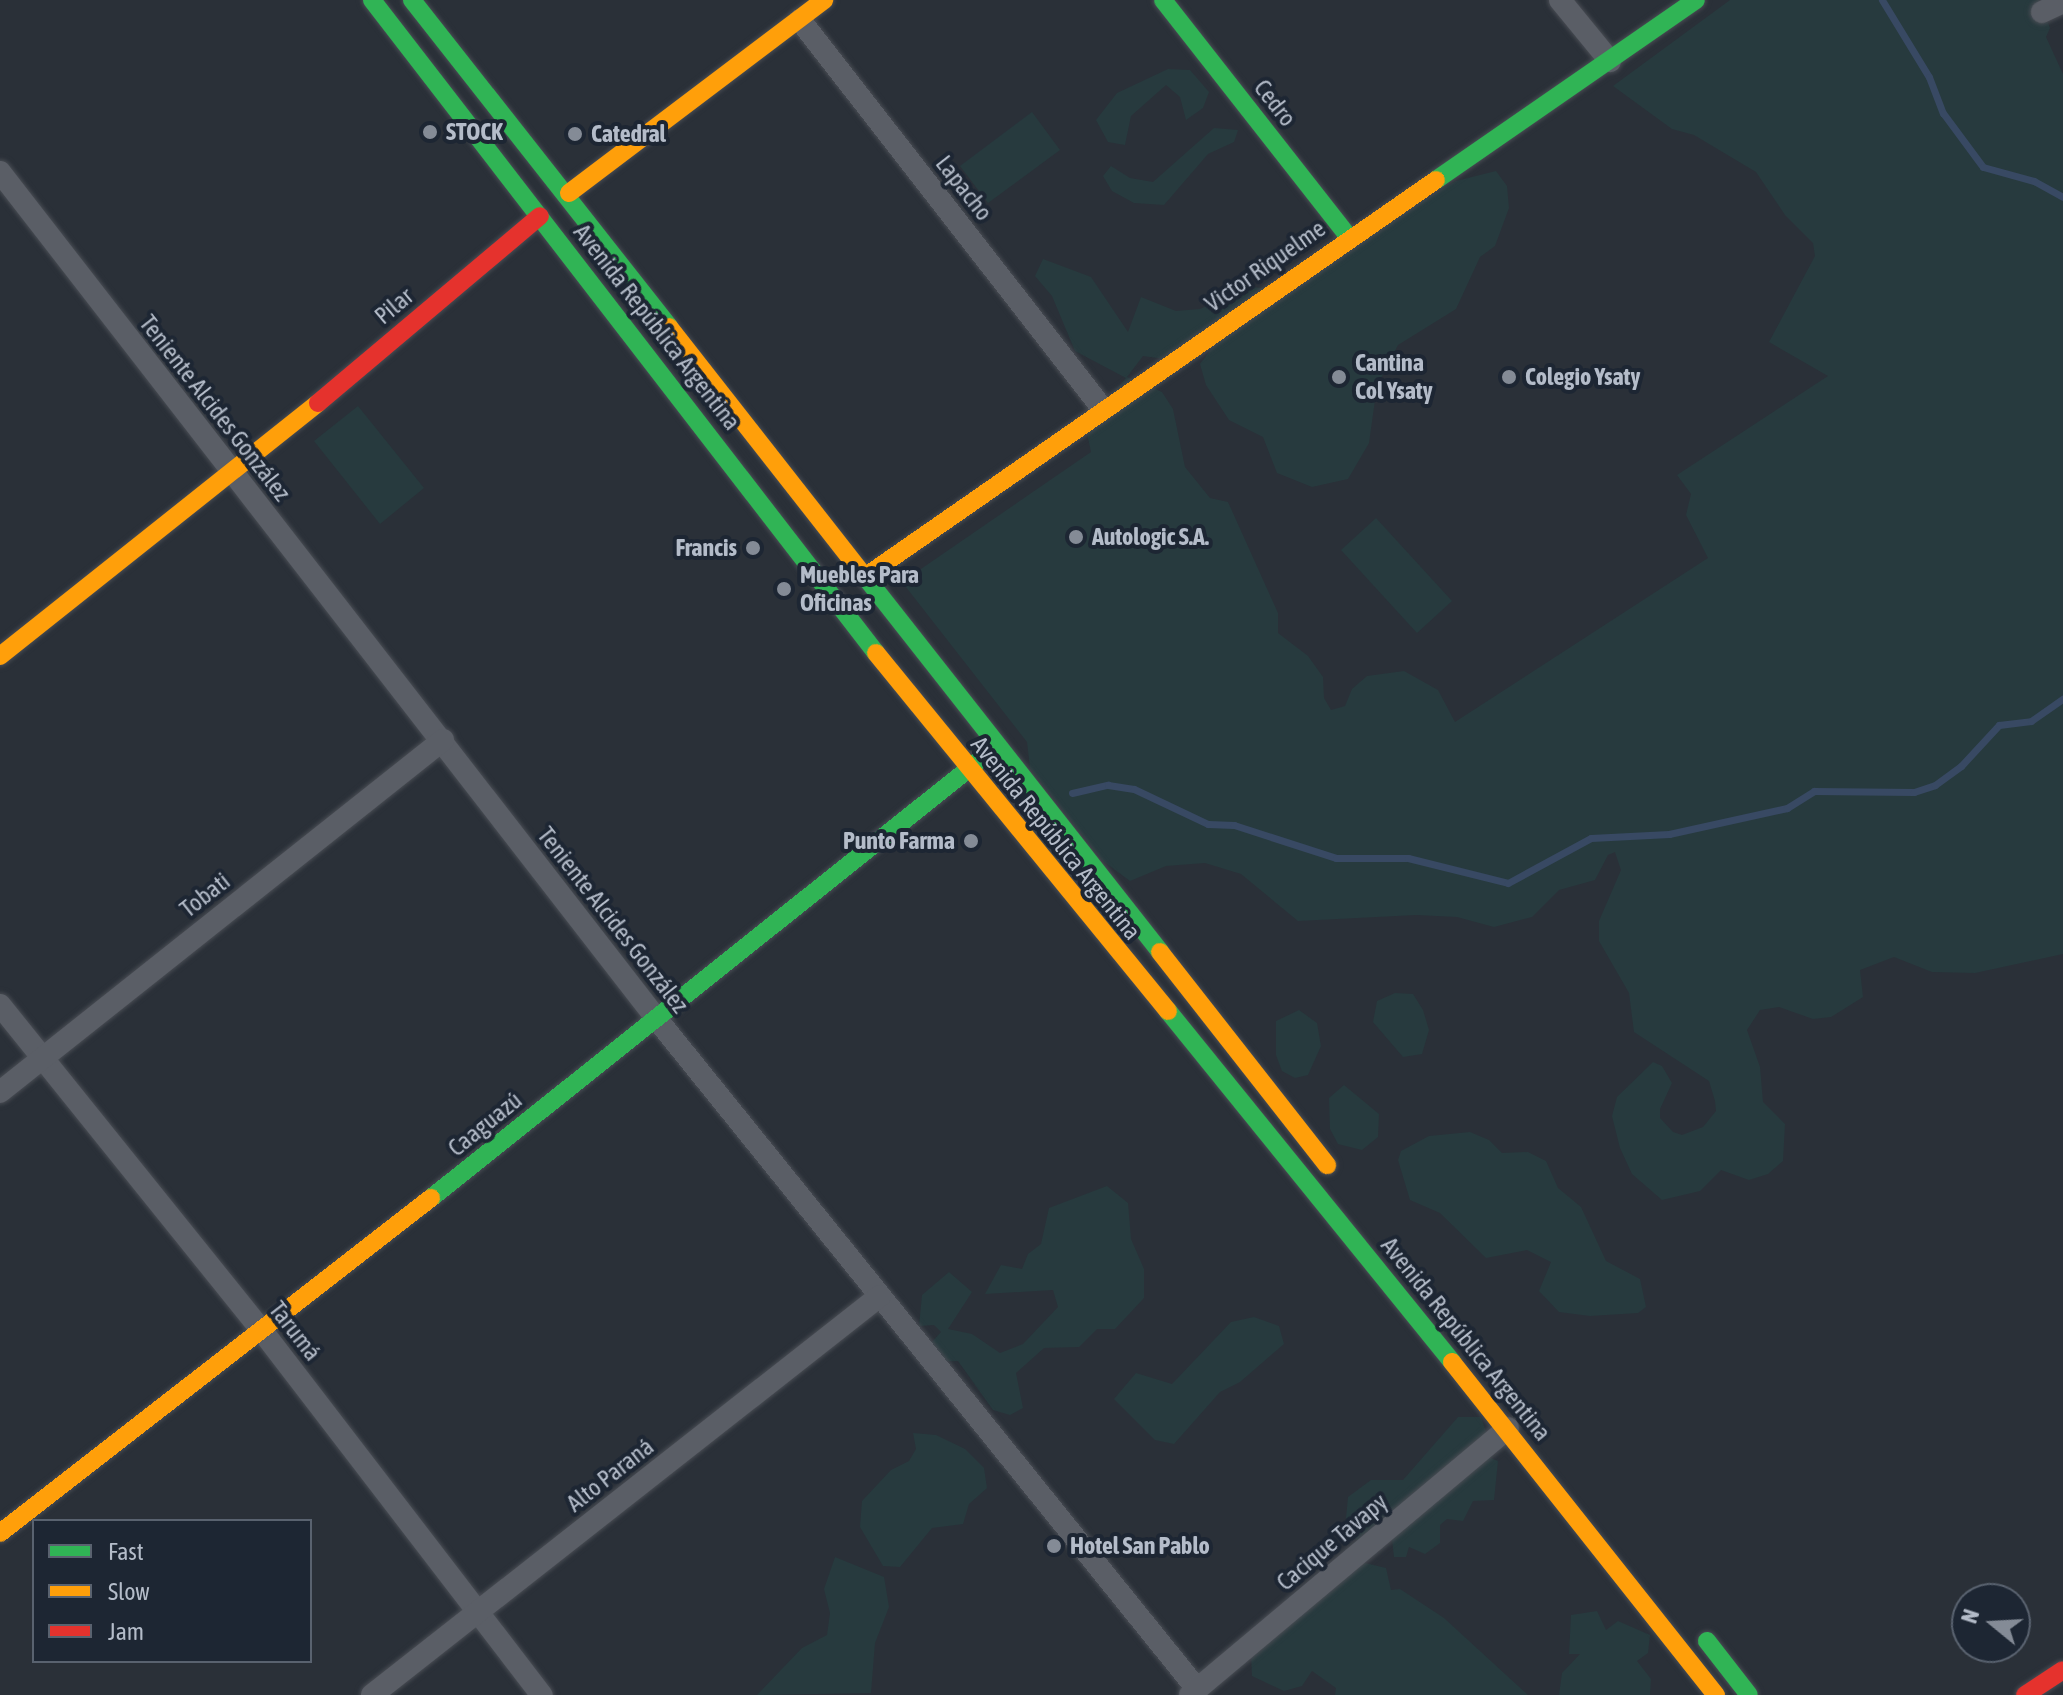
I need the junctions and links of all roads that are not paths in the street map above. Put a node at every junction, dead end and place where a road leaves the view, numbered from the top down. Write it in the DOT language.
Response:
graph roads {
  1 [pos="372,0"];
  2 [pos="412,0"];
  3 [pos="785,0"];
  4 [pos="824,0"];
  5 [pos="1163,0"];
  6 [pos="1560,0"];
  7 [pos="1696,0"];
  8 [pos="2063,2"];
  9 [pos="2042,12"];
  10 [pos="800,20"];
  11 [pos="1610,61"];
  12 [pos="0,172"];
  13 [pos="569,193"];
  14 [pos="540,216"];
  15 [pos="1349,237"];
  16 [pos="1102,408"];
  17 [pos="233,475"];
  18 [pos="866,576"];
  19 [pos="0,656"];
  20 [pos="443,740"];
  21 [pos="996,747"];
  22 [pos="967,770"];
  23 [pos="0,1005"];
  24 [pos="656,1018"];
  25 [pos="42,1058"];
  26 [pos="0,1092"];
  27 [pos="1341,1183"];
  28 [pos="880,1296"];
  29 [pos="263,1332"];
  30 [pos="1508,1428"];
  31 [pos="0,1533"];
  32 [pos="477,1612"];
  33 [pos="1693,1624"];
  34 [pos="2063,1670"];
  35 [pos="1194,1692"];
  36 [pos="372,1695"];
  37 [pos="542,1695"];
  38 [pos="1716,1695"];
  39 [pos="1749,1695"];
  40 [pos="2025,1695"];
  1 -- 14 [label="main road, Avenida República Argentina"];
  2 -- 13 [label="main road, Avenida República Argentina"];
  3 -- 10 [label="main road, Lapacho"];
  4 -- 10 [label="main road, Pilar"];
  5 -- 15 [label="main road, Cedro"];
  6 -- 11 [label="street"];
  7 -- 11 [label="main road, Victor Riquelme"];
  8 -- 9 [label="street"];
  10 -- 13 [label="main road, Pilar"];
  10 -- 16 [label="street, Lapacho"];
  11 -- 15 [label="main road, Victor Riquelme"];
  12 -- 17 [label="street, Teniente Alcides González"];
  13 -- 14 [label="street, Pilar"];
  13 -- 18 [label="main road, Avenida República Argentina"];
  14 -- 17 [label="main road, Pilar"];
  14 -- 22 [label="main road, Avenida República Argentina"];
  15 -- 16 [label="main road, Victor Riquelme"];
  16 -- 18 [label="main road, Victor Riquelme"];
  17 -- 19 [label="main road, Pilar"];
  17 -- 20 [label="street, Teniente Alcides González"];
  18 -- 21 [label="main road, Avenida República Argentina"];
  20 -- 24 [label="street, Teniente Alcides González"];
  20 -- 25 [label="street, Tobati"];
  21 -- 22 [label="main road, Caaguazú"];
  21 -- 27 [label="main road, Avenida República Argentina"];
  22 -- 24 [label="main road, Caaguazú"];
  22 -- 30 [label="main road, Avenida República Argentina"];
  23 -- 25 [label="street, Tarumá"];
  24 -- 28 [label="street, Teniente Alcides González"];
  24 -- 29 [label="main road, Caaguazú"];
  25 -- 26 [label="street, Tobati"];
  25 -- 29 [label="street, Tarumá"];
  28 -- 32 [label="street, Alto Paraná"];
  28 -- 35 [label="street, Teniente Alcides González"];
  29 -- 31 [label="main road, Caaguazú"];
  29 -- 32 [label="street, Tarumá"];
  30 -- 35 [label="street, Cacique Tavapy"];
  30 -- 38 [label="main road, Avenida República Argentina"];
  32 -- 36 [label="street, Alto Paraná"];
  32 -- 37 [label="street, Tarumá"];
  33 -- 39 [label="main road"];
  34 -- 40 [label="main road"];
}
